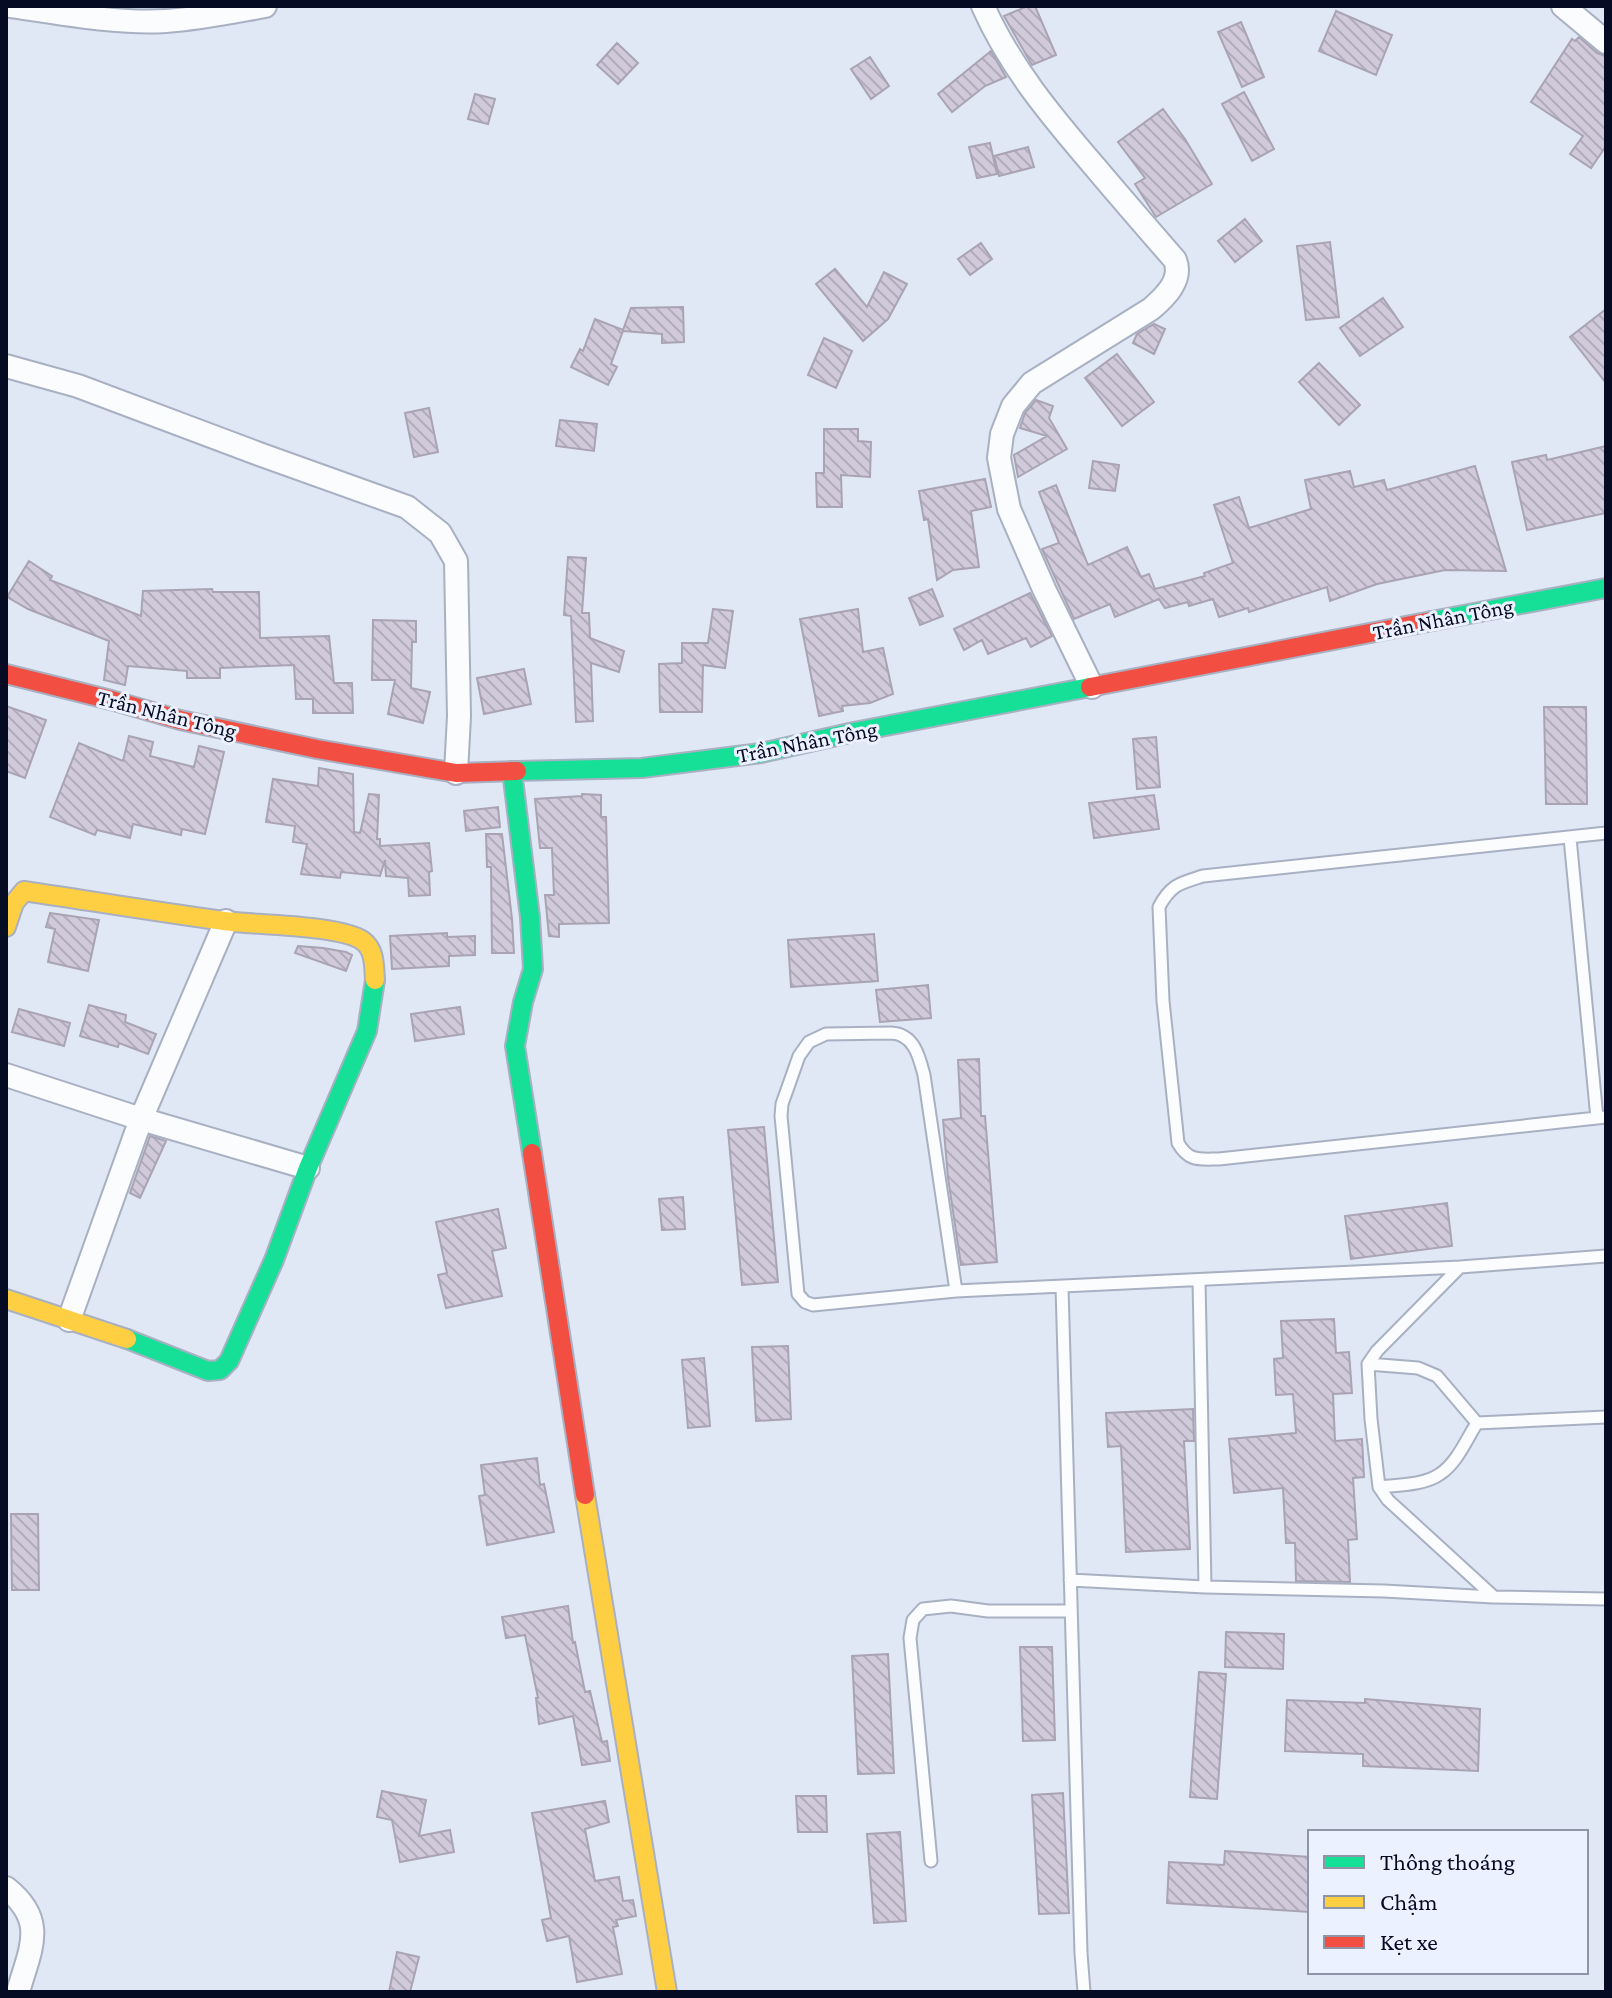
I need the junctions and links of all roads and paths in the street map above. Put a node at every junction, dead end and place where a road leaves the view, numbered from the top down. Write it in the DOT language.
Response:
graph roads {
  1 [pos="11,6"];
  2 [pos="265,6"];
  3 [pos="983,6"];
  4 [pos="1563,6"];
  5 [pos="1606,42"];
  6 [pos="6,366"];
  7 [pos="1606,588"];
  8 [pos="6,674"];
  9 [pos="1092,687"];
  10 [pos="512,771"];
  11 [pos="456,773"];
  12 [pos="1606,833"];
  13 [pos="1570,838"];
  14 [pos="226,921"];
  15 [pos="6,927"];
  16 [pos="6,1075"];
  17 [pos="1602,1118"];
  18 [pos="141,1119"];
  19 [pos="308,1168"];
  20 [pos="1606,1256"];
  21 [pos="1460,1267"];
  22 [pos="1199,1280"];
  23 [pos="1062,1287"];
  24 [pos="956,1291"];
  25 [pos="6,1299"];
  26 [pos="69,1320"];
  27 [pos="1368,1364"];
  28 [pos="1606,1417"];
  29 [pos="1477,1423"];
  30 [pos="1379,1487"];
  31 [pos="1070,1580"];
  32 [pos="1205,1587"];
  33 [pos="1493,1597"];
  34 [pos="1606,1599"];
  35 [pos="1070,1611"];
  36 [pos="931,1861"];
  37 [pos="6,1888"];
  38 [pos="18,1992"];
  39 [pos="667,1992"];
  40 [pos="1084,1992"];
  1 -- 2 [label="street"];
  3 -- 9 [label="street"];
  4 -- 5 [label="street"];
  6 -- 11 [label="street"];
  7 -- 9 [label="street, Trần Nhân Tông"];
  8 -- 11 [label="street, Trần Nhân Tông"];
  9 -- 10 [label="street, Trần Nhân Tông"];
  10 -- 11 [label="street, Trần Nhân Tông"];
  10 -- 39 [label="street"];
  12 -- 13 [label="lane"];
  13 -- 17 [label="lane"];
  13 -- 17 [label="lane"];
  14 -- 15 [label="street"];
  14 -- 18 [label="street"];
  14 -- 19 [label="street"];
  16 -- 18 [label="street"];
  18 -- 19 [label="street"];
  18 -- 26 [label="street"];
  19 -- 26 [label="street"];
  20 -- 21 [label="lane"];
  21 -- 22 [label="lane"];
  21 -- 27 [label="lane"];
  22 -- 23 [label="lane"];
  22 -- 32 [label="lane"];
  23 -- 24 [label="lane"];
  23 -- 31 [label="lane"];
  24 -- 24 [label="lane"];
  25 -- 26 [label="street"];
  27 -- 29 [label="lane"];
  27 -- 30 [label="lane"];
  28 -- 29 [label="lane"];
  29 -- 30 [label="lane"];
  30 -- 33 [label="lane"];
  31 -- 32 [label="lane"];
  31 -- 35 [label="lane"];
  32 -- 33 [label="lane"];
  33 -- 34 [label="lane"];
  35 -- 36 [label="lane"];
  35 -- 40 [label="lane"];
  37 -- 38 [label="street"];
}
